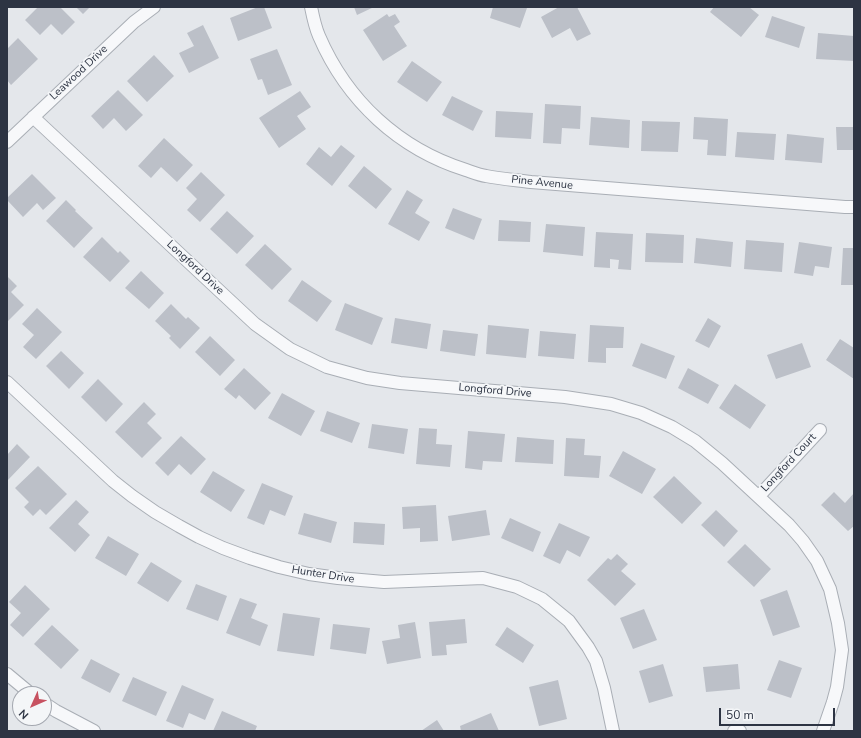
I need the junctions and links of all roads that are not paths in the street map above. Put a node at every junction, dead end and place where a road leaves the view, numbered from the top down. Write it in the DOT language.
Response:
graph roads {
  1 [pos="154,7"];
  2 [pos="310,7"];
  3 [pos="33,117"];
  4 [pos="7,142"];
  5 [pos="854,207"];
  6 [pos="7,382"];
  7 [pos="820,430"];
  8 [pos="759,496"];
  9 [pos="7,674"];
  10 [pos="21,686"];
  11 [pos="52,708"];
  12 [pos="94,731"];
  13 [pos="613,731"];
  14 [pos="734,731"];
  15 [pos="740,731"];
  16 [pos="823,731"];
  1 -- 3 [label="street, Leawood Drive"];
  2 -- 5 [label="street, Pine Avenue"];
  3 -- 4 [label="street, Leawood Drive"];
  3 -- 8 [label="street, Longford Drive"];
  6 -- 13 [label="street, Hunter Drive"];
  7 -- 8 [label="street, Longford Court"];
  8 -- 16 [label="street, Longford Drive"];
  9 -- 10 [label="street"];
  11 -- 12 [label="street"];
  14 -- 15 [label="street"];
}
